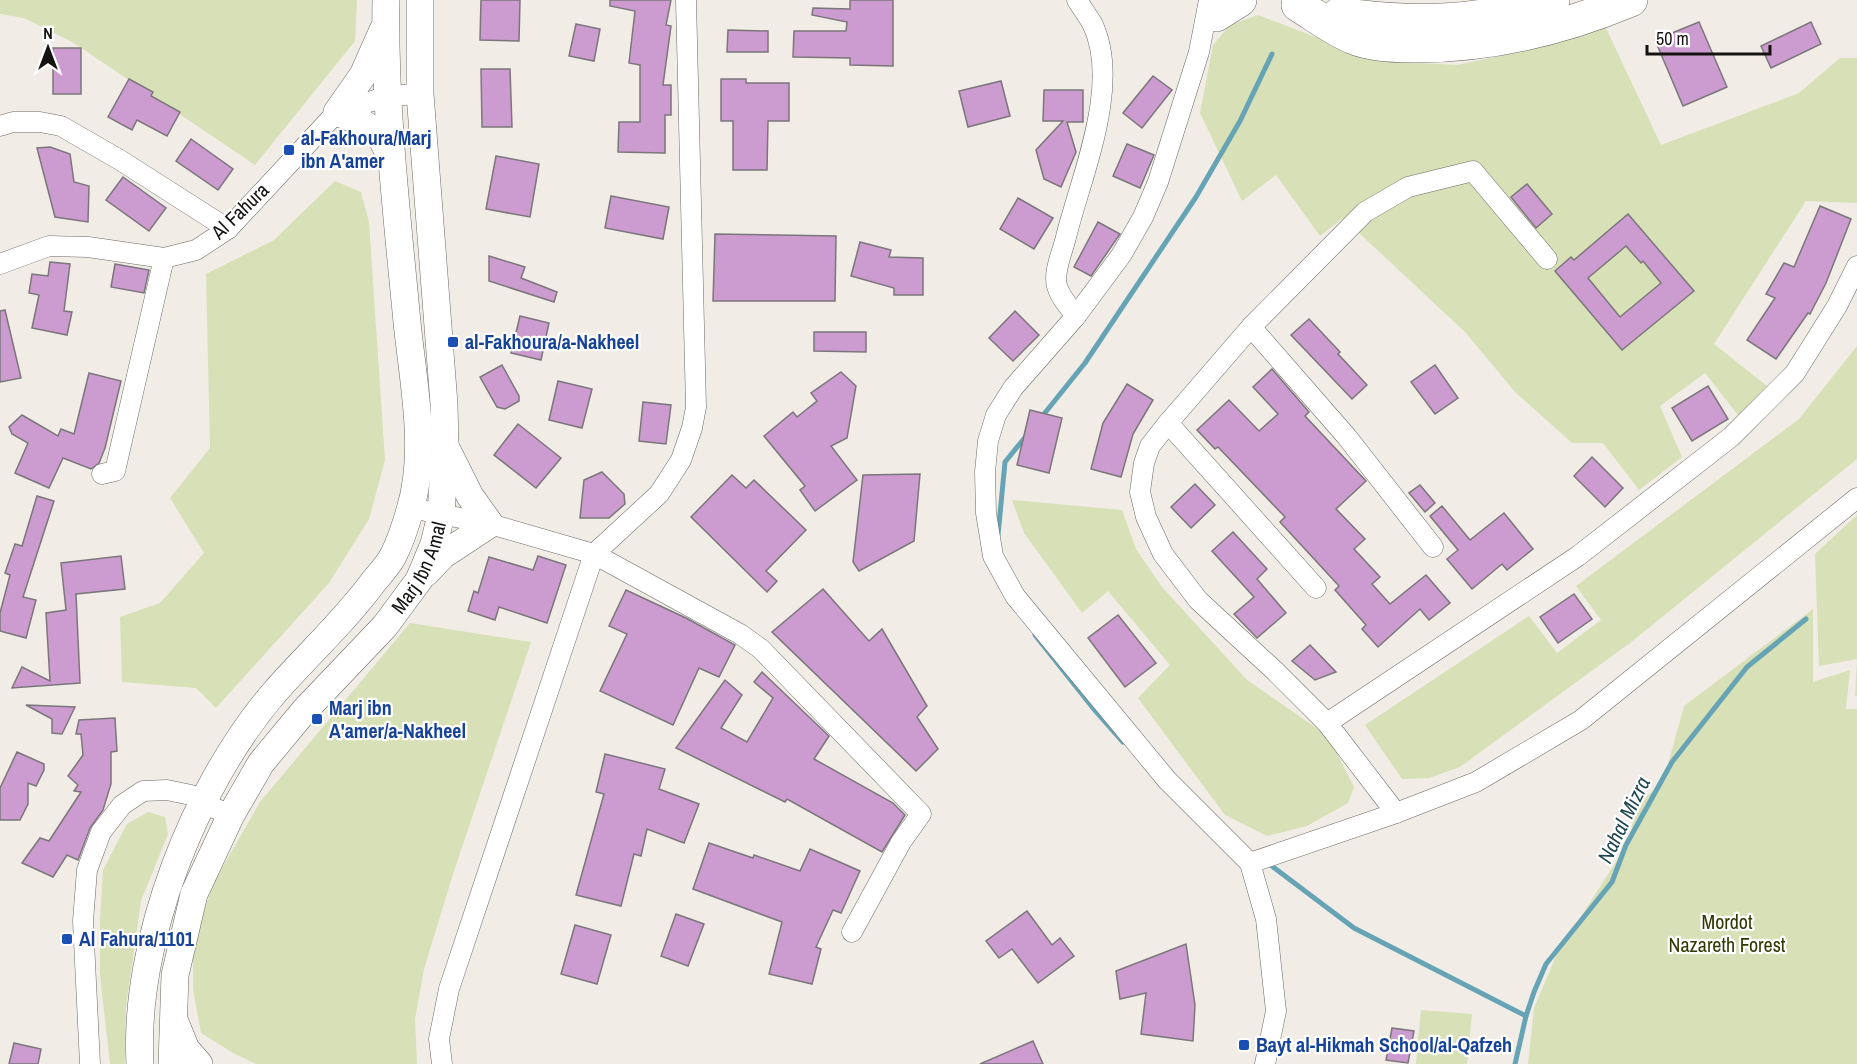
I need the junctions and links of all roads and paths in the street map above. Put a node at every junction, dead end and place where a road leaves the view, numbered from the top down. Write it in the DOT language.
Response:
graph roads {
  1 [pos="420,0"];
  2 [pos="686,0"];
  3 [pos="1077,0"];
  4 [pos="1553,0"];
  5 [pos="1630,0"];
  6 [pos="1290,2"];
  7 [pos="1217,11"];
  8 [pos="386,12"];
  9 [pos="420,94"];
  10 [pos="388,96"];
  11 [pos="337,112"];
  12 [pos="0,126"];
  13 [pos="392,161"];
  14 [pos="228,229"];
  15 [pos="164,258"];
  16 [pos="1547,259"];
  17 [pos="0,264"];
  18 [pos="1857,266"];
  19 [pos="1077,316"];
  20 [pos="1251,327"];
  21 [pos="1168,423"];
  22 [pos="445,446"];
  23 [pos="102,474"];
  24 [pos="1857,498"];
  25 [pos="411,508"];
  26 [pos="441,515"];
  27 [pos="490,524"];
  28 [pos="1433,547"];
  29 [pos="594,554"];
  30 [pos="419,580"];
  31 [pos="1316,588"];
  32 [pos="1327,723"];
  33 [pos="202,803"];
  34 [pos="1395,813"];
  35 [pos="231,815"];
  36 [pos="1250,863"];
  37 [pos="852,932"];
  38 [pos="173,1018"];
  39 [pos="90,1064"];
  40 [pos="140,1064"];
  41 [pos="172,1064"];
  42 [pos="199,1064"];
  43 [pos="442,1064"];
  44 [pos="1265,1064"];
  1 -- 9 [label="street, Marj Ibn Amal"];
  2 -- 29 [label="street"];
  3 -- 19 [label="street"];
  4 -- 6 [label="highway"];
  5 -- 6 [label="highway"];
  7 -- 19 [label="street"];
  8 -- 10 [label="street, Marj Ibn Amal"];
  8 -- 11 [label="street"];
  9 -- 10 [label="street, Al Fahura"];
  9 -- 22 [label="street, Marj Ibn Amal"];
  10 -- 11 [label="street, Al Fahura"];
  10 -- 13 [label="street, Marj Ibn Amal"];
  11 -- 13 [label="street"];
  11 -- 14 [label="street, Al Fahura"];
  12 -- 14 [label="street"];
  13 -- 25 [label="street, Marj Ibn Amal"];
  14 -- 15 [label="street, Al Fahura"];
  15 -- 17 [label="street, Al Fahura"];
  15 -- 23 [label="street"];
  16 -- 20 [label="street"];
  18 -- 32 [label="street"];
  19 -- 36 [label="street"];
  20 -- 21 [label="street"];
  20 -- 28 [label="street"];
  21 -- 31 [label="street"];
  21 -- 32 [label="street"];
  22 -- 26 [label="street, Marj Ibn Amal"];
  22 -- 27 [label="street"];
  24 -- 34 [label="street"];
  25 -- 26 [label="street"];
  25 -- 33 [label="street, Marj Ibn Amal"];
  26 -- 27 [label="street"];
  26 -- 30 [label="street, Marj Ibn Amal"];
  27 -- 29 [label="street"];
  27 -- 30 [label="street"];
  29 -- 37 [label="street"];
  29 -- 43 [label="street"];
  30 -- 35 [label="street, Marj Ibn Amal"];
  32 -- 34 [label="street"];
  33 -- 35 [label="street"];
  33 -- 39 [label="street"];
  33 -- 40 [label="street, Marj Ibn Amal"];
  34 -- 36 [label="street"];
  35 -- 38 [label="street, Marj Ibn Amal"];
  36 -- 44 [label="street"];
  38 -- 41 [label="street, Marj Ibn Amal"];
  38 -- 42 [label="street"];
}
